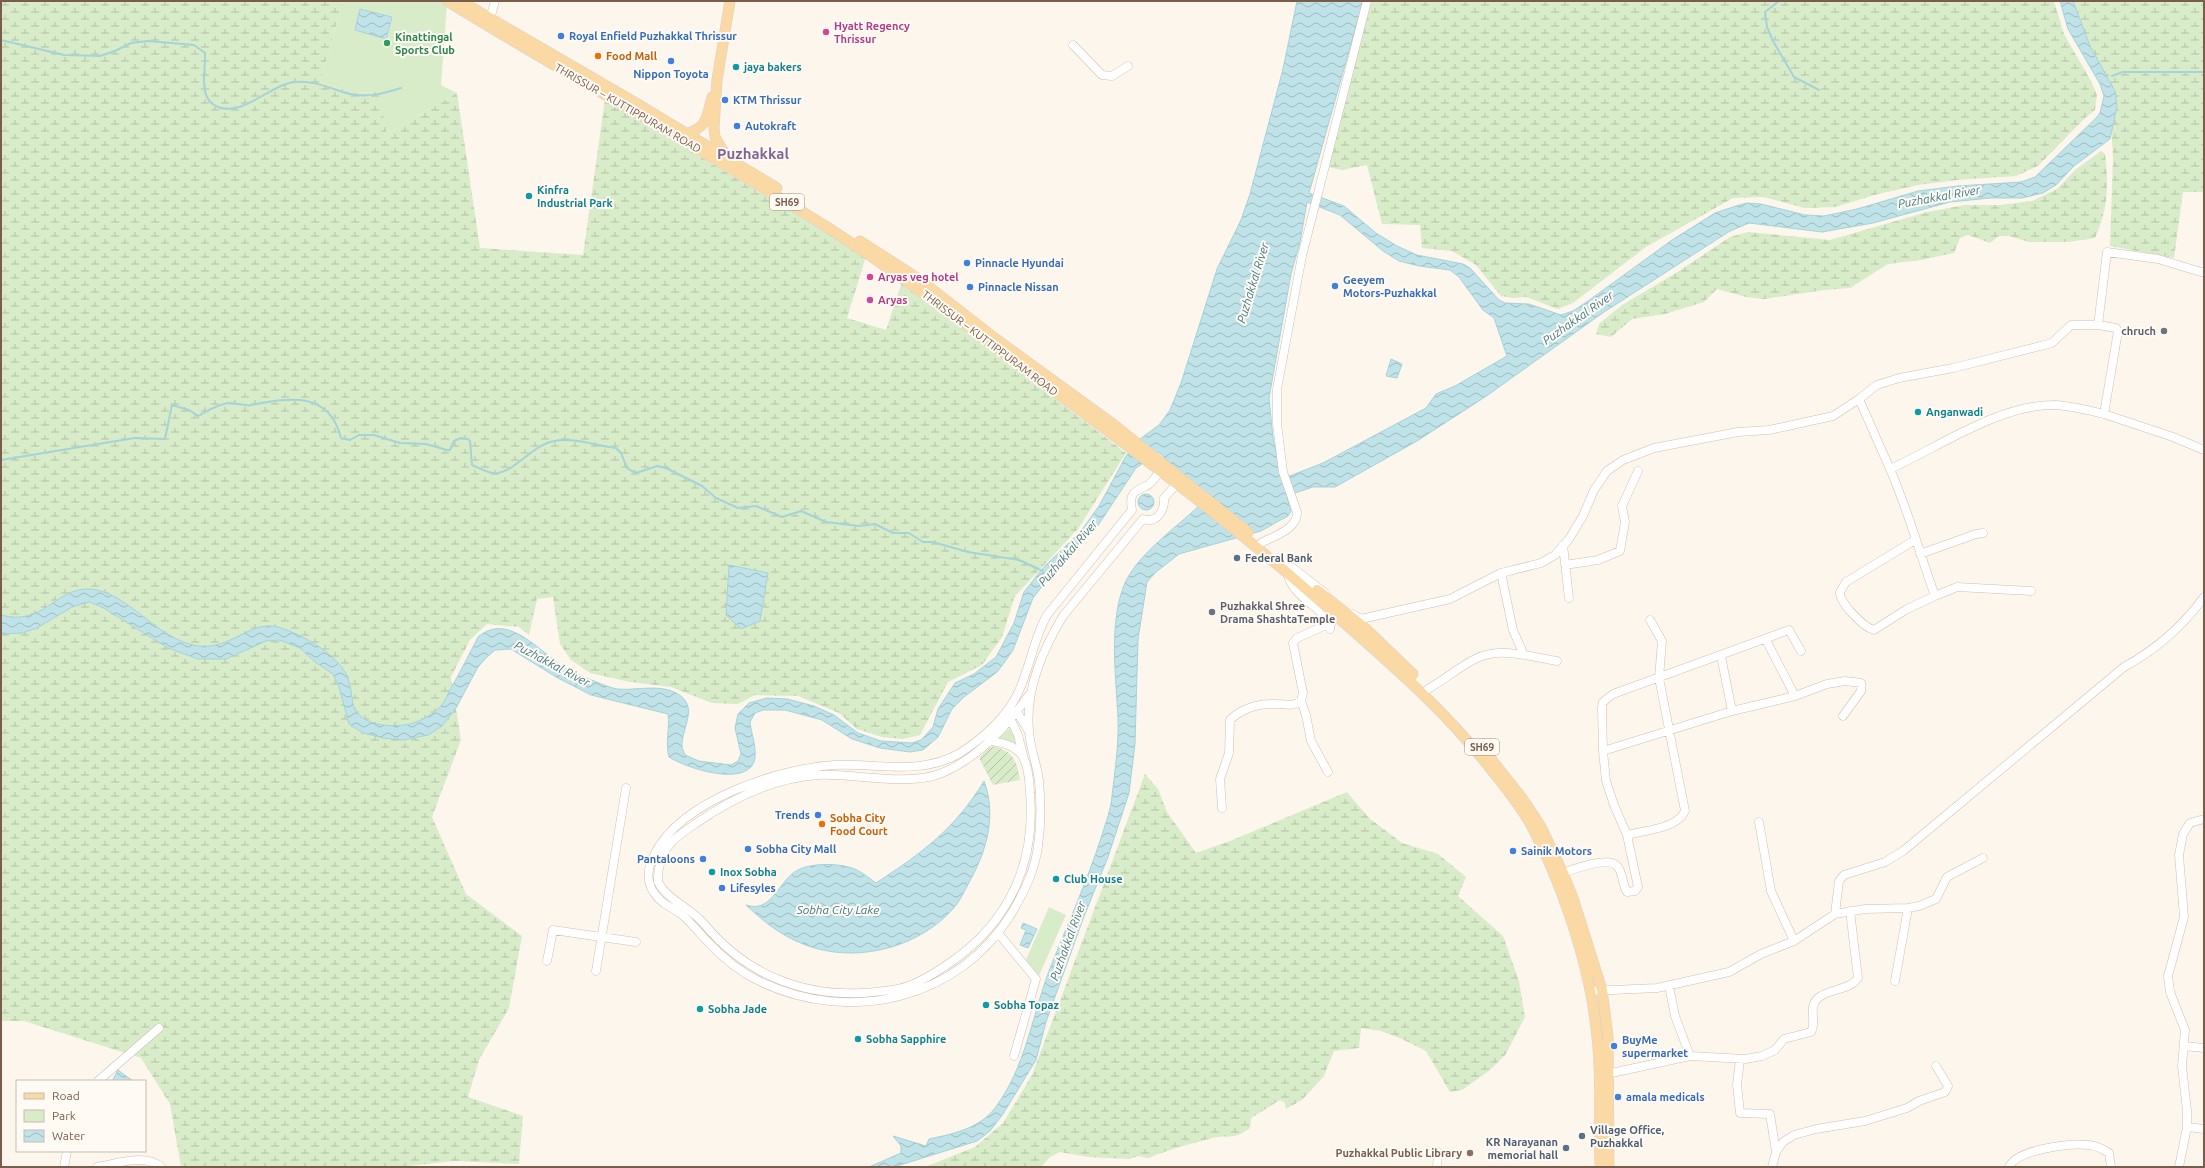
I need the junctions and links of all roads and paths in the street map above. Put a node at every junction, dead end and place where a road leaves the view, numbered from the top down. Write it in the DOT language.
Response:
graph roads {
  1 [pos="447,1"];
  2 [pos="460,1"];
  3 [pos="495,1"];
  4 [pos="730,1"];
  5 [pos="1367,1"];
  6 [pos="490,19"];
  7 [pos="1072,45"];
  8 [pos="1128,66"];
  9 [pos="717,80"];
  10 [pos="686,134"];
  11 [pos="726,158"];
  12 [pos="889,264"];
  13 [pos="2204,273"];
  14 [pos="2098,325"];
  15 [pos="1859,400"];
  16 [pos="2104,414"];
  17 [pos="2204,450"];
  18 [pos="1157,466"];
  19 [pos="1890,469"];
  20 [pos="1638,471"];
  21 [pos="1176,485"];
  22 [pos="1199,497"];
  23 [pos="1983,533"];
  24 [pos="1915,540"];
  25 [pos="1258,545"];
  26 [pos="1563,545"];
  27 [pos="1920,554"];
  28 [pos="1284,562"];
  29 [pos="1565,565"];
  30 [pos="1501,573"];
  31 [pos="1288,574"];
  32 [pos="2031,591"];
  33 [pos="1936,596"];
  34 [pos="2204,597"];
  35 [pos="1569,598"];
  36 [pos="1650,620"];
  37 [pos="1766,640"];
  38 [pos="1800,651"];
  39 [pos="1524,653"];
  40 [pos="1721,656"];
  41 [pos="1557,661"];
  42 [pos="1659,678"];
  43 [pos="1428,689"];
  44 [pos="1029,695"];
  45 [pos="1795,696"];
  46 [pos="1301,701"];
  47 [pos="1008,710"];
  48 [pos="1732,711"];
  49 [pos="1017,712"];
  50 [pos="1843,716"];
  51 [pos="1009,719"];
  52 [pos="1669,729"];
  53 [pos="1028,730"];
  54 [pos="989,741"];
  55 [pos="1603,751"];
  56 [pos="1023,755"];
  57 [pos="835,765"];
  58 [pos="1328,772"];
  59 [pos="836,775"];
  60 [pos="626,788"];
  61 [pos="1222,808"];
  62 [pos="696,811"];
  63 [pos="703,819"];
  64 [pos="2204,819"];
  65 [pos="1759,822"];
  66 [pos="1627,835"];
  67 [pos="1983,858"];
  68 [pos="651,863"];
  69 [pos="660,866"];
  70 [pos="1563,873"];
  71 [pos="1908,908"];
  72 [pos="1850,911"];
  73 [pos="1835,914"];
  74 [pos="698,915"];
  75 [pos="691,924"];
  76 [pos="998,933"];
  77 [pos="602,936"];
  78 [pos="636,942"];
  79 [pos="1794,942"];
  80 [pos="547,961"];
  81 [pos="596,970"];
  82 [pos="1895,981"];
  83 [pos="1669,986"];
  84 [pos="1602,990"];
  85 [pos="1590,991"];
  86 [pos="159,1028"];
  87 [pos="2184,1046"];
  88 [pos="2204,1048"];
  89 [pos="1014,1056"];
  90 [pos="1690,1056"];
  91 [pos="1740,1058"];
  92 [pos="1936,1066"];
  93 [pos="1608,1074"];
  94 [pos="99,1080"];
  95 [pos="2187,1127"];
  96 [pos="2204,1129"];
  97 [pos="67,1152"];
  98 [pos="1438,1152"];
  99 [pos="1776,1152"];
  100 [pos="64,1167"];
  101 [pos="97,1167"];
  102 [pos="161,1167"];
  103 [pos="1437,1167"];
  104 [pos="1600,1167"];
  105 [pos="1609,1167"];
  106 [pos="1772,1167"];
  107 [pos="2009,1167"];
  108 [pos="2111,1167"];
  109 [pos="2179,1167"];
  1 -- 12 [label="main road, THRISSUR – KUTTIPPURAM ROAD / SH69"];
  2 -- 6 [label="main road, THRISSUR – KUTTIPPURAM ROAD"];
  3 -- 6 [label="street"];
  4 -- 9 [label="main road"];
  5 -- 25 [label="street"];
  6 -- 10 [label="main road, THRISSUR – KUTTIPPURAM ROAD"];
  7 -- 8 [label="street"];
  9 -- 10 [label="main road"];
  9 -- 11 [label="main road"];
  10 -- 11 [label="main road, THRISSUR – KUTTIPPURAM ROAD"];
  11 -- 12 [label="main road, THRISSUR – KUTTIPPURAM ROAD"];
  12 -- 18 [label="main road, THRISSUR – KUTTIPPURAM ROAD / SH69"];
  13 -- 14 [label="street"];
  14 -- 15 [label="street"];
  14 -- 16 [label="street"];
  15 -- 19 [label="street"];
  15 -- 26 [label="street"];
  16 -- 17 [label="street"];
  16 -- 19 [label="street"];
  18 -- 21 [label="main road, THRISSUR – KUTTIPPURAM ROAD / SH69"];
  18 -- 22 [label="main road"];
  18 -- 47 [label="street"];
  19 -- 24 [label="street"];
  20 -- 29 [label="street"];
  21 -- 22 [label="main road, THRISSUR – KUTTIPPURAM ROAD"];
  21 -- 44 [label="street"];
  22 -- 25 [label="main road"];
  22 -- 25 [label="main road"];
  23 -- 27 [label="street"];
  24 -- 27 [label="street"];
  24 -- 33 [label="street"];
  25 -- 28 [label="main road"];
  25 -- 31 [label="main road"];
  26 -- 29 [label="street"];
  26 -- 30 [label="street"];
  27 -- 33 [label="street"];
  28 -- 30 [label="street"];
  28 -- 43 [label="main road, SH69"];
  29 -- 35 [label="street"];
  30 -- 39 [label="street"];
  31 -- 46 [label="street"];
  31 -- 85 [label="main road"];
  32 -- 33 [label="street"];
  34 -- 73 [label="street"];
  36 -- 42 [label="street"];
  37 -- 38 [label="street"];
  37 -- 40 [label="street"];
  37 -- 45 [label="street"];
  39 -- 41 [label="street"];
  39 -- 43 [label="street"];
  40 -- 42 [label="street"];
  40 -- 48 [label="street"];
  42 -- 52 [label="street"];
  42 -- 55 [label="street"];
  43 -- 70 [label="main road, SH69"];
  44 -- 49 [label="street"];
  44 -- 53 [label="street"];
  45 -- 48 [label="street"];
  45 -- 50 [label="street"];
  46 -- 58 [label="street"];
  46 -- 61 [label="street"];
  47 -- 49 [label="street"];
  47 -- 51 [label="street"];
  47 -- 57 [label="street"];
  48 -- 52 [label="street"];
  49 -- 51 [label="street"];
  49 -- 53 [label="street"];
  51 -- 54 [label="street"];
  51 -- 56 [label="street"];
  52 -- 55 [label="street"];
  52 -- 66 [label="street"];
  53 -- 76 [label="street"];
  54 -- 56 [label="street"];
  54 -- 59 [label="street"];
  55 -- 66 [label="street"];
  56 -- 74 [label="street"];
  57 -- 59 [label="street"];
  57 -- 62 [label="street"];
  59 -- 63 [label="street"];
  60 -- 77 [label="street"];
  62 -- 63 [label="street"];
  62 -- 68 [label="street"];
  63 -- 69 [label="street"];
  64 -- 87 [label="street"];
  65 -- 79 [label="street"];
  66 -- 70 [label="street"];
  67 -- 71 [label="street"];
  68 -- 69 [label="street"];
  68 -- 75 [label="street"];
  69 -- 74 [label="street"];
  70 -- 84 [label="main road, SH69"];
  71 -- 72 [label="street"];
  71 -- 82 [label="street"];
  72 -- 73 [label="street"];
  72 -- 91 [label="street"];
  73 -- 79 [label="street"];
  74 -- 75 [label="street"];
  75 -- 76 [label="street"];
  76 -- 89 [label="street"];
  77 -- 78 [label="street"];
  77 -- 80 [label="street"];
  77 -- 81 [label="street"];
  79 -- 83 [label="street"];
  83 -- 84 [label="street"];
  83 -- 90 [label="street"];
  84 -- 85 [label="street"];
  84 -- 93 [label="main road, SH69"];
  85 -- 104 [label="main road"];
  86 -- 94 [label="street"];
  87 -- 88 [label="street"];
  87 -- 95 [label="street"];
  90 -- 91 [label="street"];
  90 -- 93 [label="street"];
  91 -- 99 [label="street"];
  92 -- 99 [label="street"];
  93 -- 105 [label="main road, SH69"];
  95 -- 96 [label="street"];
  95 -- 109 [label="street"];
  97 -- 100 [label="street"];
  98 -- 103 [label="street"];
  99 -- 106 [label="street"];
  101 -- 102 [label="street"];
  107 -- 108 [label="street"];
}
